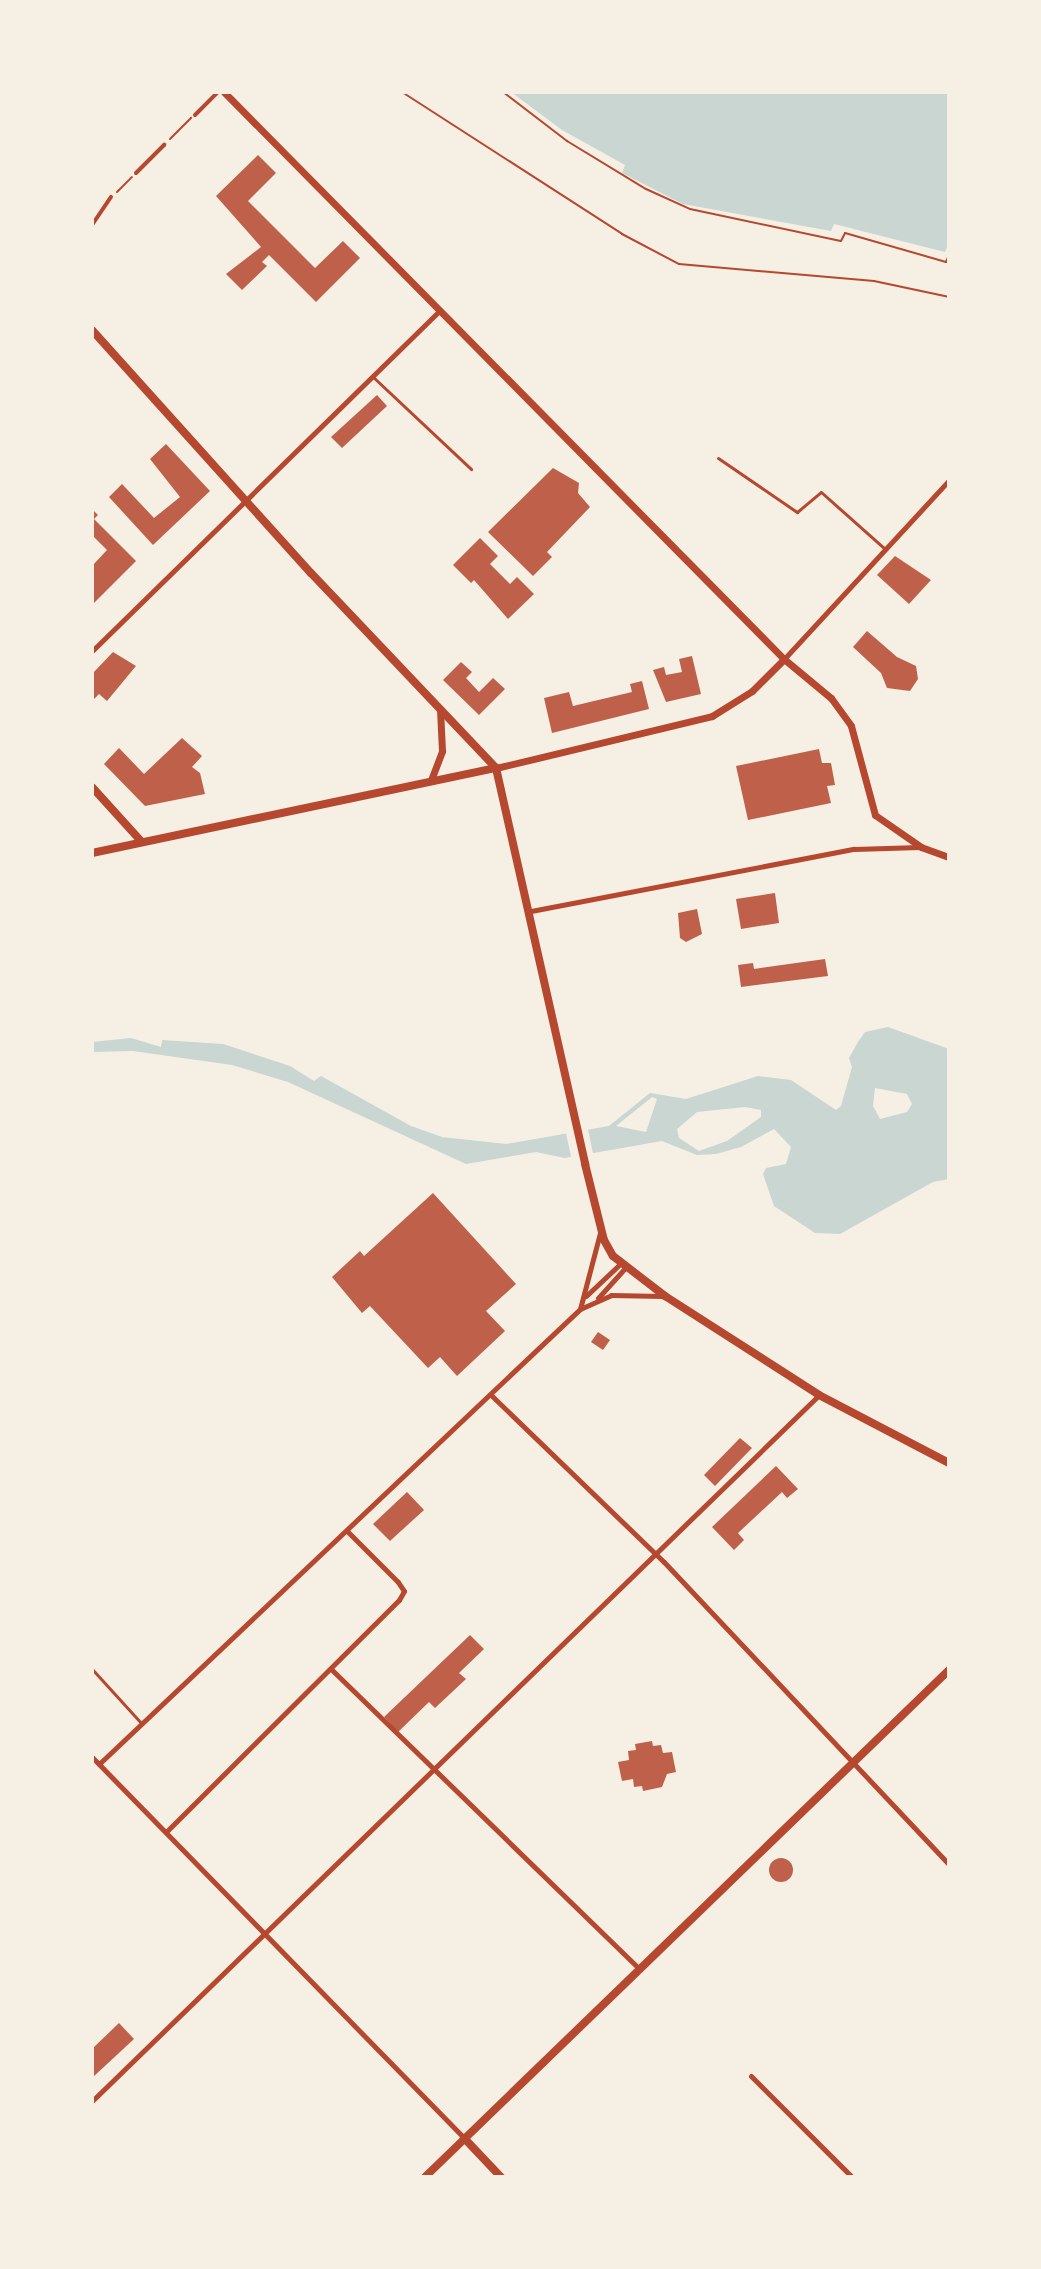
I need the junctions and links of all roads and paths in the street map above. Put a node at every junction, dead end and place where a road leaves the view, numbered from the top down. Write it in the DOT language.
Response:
graph roads {
  1 [pos="221,92"];
  2 [pos="402,92"];
  3 [pos="503,92"];
  4 [pos="195,115"];
  5 [pos="164,145"];
  6 [pos="136,173"];
  7 [pos="130,179"];
  8 [pos="114,195"];
  9 [pos="92,225"];
  10 [pos="949,255"];
  11 [pos="949,297"];
  12 [pos="441,309"];
  13 [pos="92,330"];
  14 [pos="372,376"];
  15 [pos="718,458"];
  16 [pos="471,469"];
  17 [pos="949,480"];
  18 [pos="244,500"];
  19 [pos="885,549"];
  20 [pos="92,651"];
  21 [pos="784,659"];
  22 [pos="440,707"];
  23 [pos="496,768"];
  24 [pos="431,780"];
  25 [pos="92,787"];
  26 [pos="140,840"];
  27 [pos="921,847"];
  28 [pos="92,853"];
  29 [pos="949,857"];
  30 [pos="531,911"];
  31 [pos="600,1230"];
  32 [pos="622,1266"];
  33 [pos="586,1296"];
  34 [pos="665,1296"];
  35 [pos="598,1299"];
  36 [pos="580,1309"];
  37 [pos="819,1395"];
  38 [pos="492,1396"];
  39 [pos="949,1463"];
  40 [pos="348,1532"];
  41 [pos="657,1556"];
  42 [pos="92,1669"];
  43 [pos="331,1669"];
  44 [pos="949,1670"];
  45 [pos="142,1724"];
  46 [pos="92,1757"];
  47 [pos="852,1763"];
  48 [pos="99,1764"];
  49 [pos="434,1773"];
  50 [pos="167,1831"];
  51 [pos="949,1864"];
  52 [pos="268,1934"];
  53 [pos="640,1969"];
  54 [pos="751,2076"];
  55 [pos="92,2101"];
  56 [pos="464,2138"];
  57 [pos="425,2177"];
  58 [pos="501,2177"];
  59 [pos="852,2177"];
  1 -- 4 [label="street"];
  1 -- 12 [label="street"];
  2 -- 11 [label="path"];
  3 -- 10 [label="path"];
  4 -- 5 [label="path"];
  5 -- 6 [label="street"];
  7 -- 8 [label="path"];
  8 -- 9 [label="street"];
  12 -- 14 [label="street"];
  12 -- 21 [label="street"];
  13 -- 18 [label="main road"];
  14 -- 16 [label="lane"];
  14 -- 18 [label="street"];
  15 -- 19 [label="lane"];
  17 -- 19 [label="street"];
  18 -- 20 [label="street"];
  18 -- 22 [label="main road"];
  19 -- 21 [label="street"];
  21 -- 23 [label="street"];
  21 -- 27 [label="street"];
  22 -- 23 [label="main road"];
  22 -- 24 [label="street"];
  23 -- 24 [label="main road"];
  23 -- 30 [label="main road"];
  24 -- 26 [label="main road"];
  25 -- 26 [label="main road"];
  26 -- 28 [label="main road"];
  27 -- 29 [label="street"];
  27 -- 30 [label="street"];
  30 -- 31 [label="main road"];
  31 -- 32 [label="main road"];
  31 -- 33 [label="street"];
  32 -- 33 [label="street"];
  32 -- 34 [label="main road"];
  32 -- 35 [label="street"];
  33 -- 36 [label="street"];
  34 -- 35 [label="street"];
  34 -- 37 [label="main road"];
  35 -- 36 [label="street"];
  36 -- 38 [label="street"];
  37 -- 39 [label="main road"];
  37 -- 41 [label="street"];
  38 -- 40 [label="street"];
  38 -- 41 [label="street"];
  40 -- 43 [label="street"];
  40 -- 45 [label="street"];
  41 -- 47 [label="street"];
  41 -- 49 [label="street"];
  42 -- 45 [label="lane"];
  43 -- 49 [label="street"];
  43 -- 50 [label="street"];
  44 -- 47 [label="main road"];
  45 -- 48 [label="street"];
  46 -- 48 [label="street"];
  47 -- 51 [label="street"];
  47 -- 53 [label="main road"];
  48 -- 50 [label="street"];
  49 -- 52 [label="street"];
  49 -- 53 [label="street"];
  50 -- 52 [label="street"];
  52 -- 55 [label="street"];
  52 -- 56 [label="street"];
  53 -- 56 [label="main road"];
  54 -- 59 [label="street"];
  56 -- 57 [label="main road"];
  56 -- 58 [label="main road"];
}
